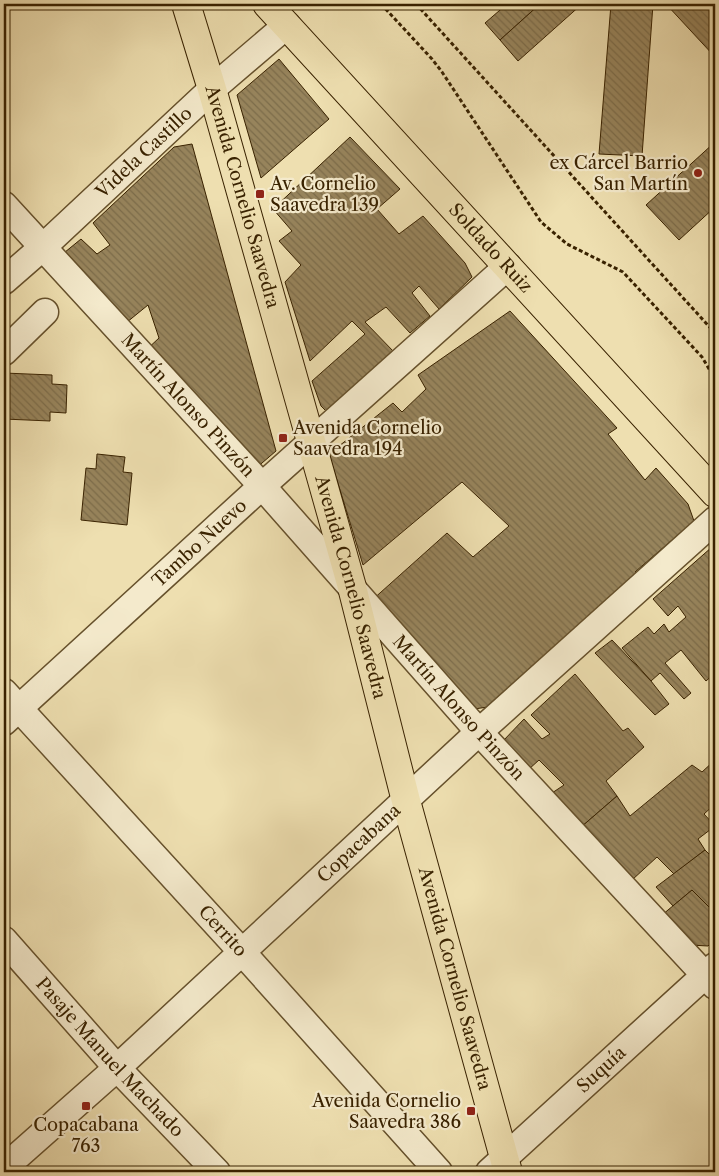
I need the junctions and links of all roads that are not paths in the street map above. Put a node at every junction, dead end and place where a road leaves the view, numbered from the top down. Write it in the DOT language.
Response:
graph roads {
  1 [pos="186,4"];
  2 [pos="267,4"];
  3 [pos="286,25"];
  4 [pos="212,89"];
  5 [pos="4,205"];
  6 [pos="43,247"];
  7 [pos="508,266"];
  8 [pos="4,281"];
  9 [pos="46,312"];
  10 [pos="4,352"];
  11 [pos="310,443"];
  12 [pos="262,486"];
  13 [pos="715,493"];
  14 [pos="715,520"];
  15 [pos="352,587"];
  16 [pos="9,708"];
  17 [pos="479,732"];
  18 [pos="406,800"];
  19 [pos="4,940"];
  20 [pos="242,952"];
  21 [pos="712,976"];
  22 [pos="117,1068"];
  23 [pos="4,1168"];
  24 [pos="501,1168"];
  25 [pos="217,1172"];
  26 [pos="439,1172"];
  1 -- 4 [label="main road, Avenida Cornelio Saavedra"];
  2 -- 3 [label="main road, Soldado Ruiz"];
  3 -- 4 [label="street, Videla Castillo"];
  3 -- 7 [label="main road, Soldado Ruiz"];
  4 -- 6 [label="street, Videla Castillo"];
  4 -- 11 [label="main road, Avenida Cornelio Saavedra"];
  5 -- 6 [label="street, Martín Alonso Pinzón"];
  6 -- 8 [label="street, Videla Castillo"];
  6 -- 12 [label="street, Martín Alonso Pinzón"];
  7 -- 11 [label="street, Tambo Nuevo"];
  7 -- 13 [label="main road, Soldado Ruiz"];
  9 -- 10 [label="street"];
  11 -- 12 [label="street, Tambo Nuevo"];
  11 -- 15 [label="main road, Avenida Cornelio Saavedra"];
  12 -- 15 [label="street, Martín Alonso Pinzón"];
  12 -- 16 [label="street, Tambo Nuevo"];
  14 -- 17 [label="street, Copacabana"];
  15 -- 17 [label="street, Martín Alonso Pinzón"];
  15 -- 18 [label="main road, Avenida Cornelio Saavedra"];
  16 -- 20 [label="street, Cerrito"];
  17 -- 18 [label="street, Copacabana"];
  17 -- 21 [label="street, Martín Alonso Pinzón"];
  18 -- 20 [label="street, Copacabana"];
  18 -- 24 [label="main road, Avenida Cornelio Saavedra"];
  19 -- 22 [label="street, Pasaje Manuel Machado"];
  20 -- 22 [label="street, Copacabana"];
  20 -- 26 [label="street, Cerrito"];
  21 -- 24 [label="street, Suquía"];
  22 -- 23 [label="street, Copacabana"];
  22 -- 25 [label="street, Pasaje Manuel Machado"];
}
